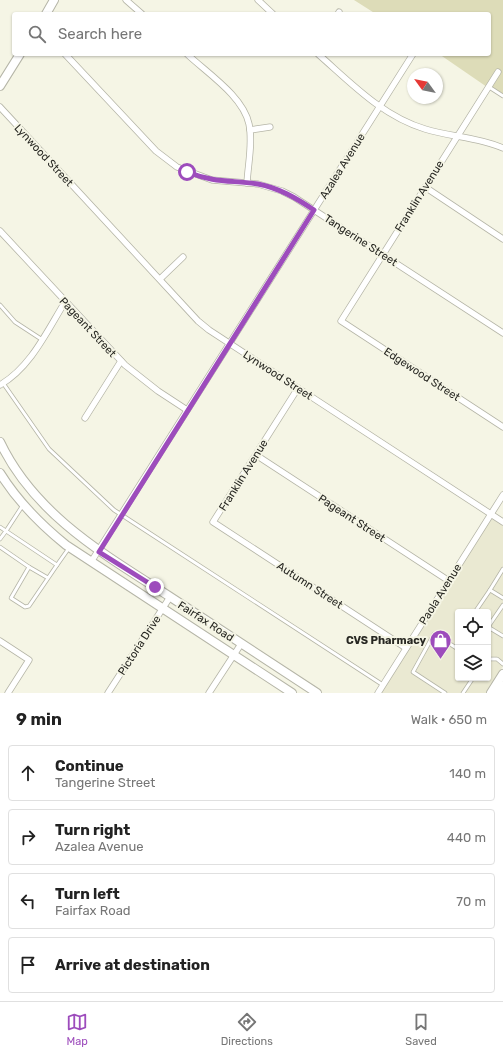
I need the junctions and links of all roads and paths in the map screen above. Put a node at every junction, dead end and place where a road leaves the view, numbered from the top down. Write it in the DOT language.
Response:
graph roads {
  1 [pos="54,0"];
  2 [pos="126,0"];
  3 [pos="258,0"];
  4 [pos="47,12"];
  5 [pos="140,12"];
  6 [pos="272,12"];
  7 [pos="19,56"];
  8 [pos="67,56"];
  9 [pos="189,56"];
  10 [pos="320,56"];
  11 [pos="412,56"];
  12 [pos="498,72"];
  13 [pos="0,86"];
  14 [pos="489,87"];
  15 [pos="503,96"];
  16 [pos="0,107"];
  17 [pos="379,107"];
  18 [pos="270,127"];
  19 [pos="250,130"];
  20 [pos="458,136"];
  21 [pos="503,148"];
  22 [pos="247,183"];
  23 [pos="425,187"];
  24 [pos="314,210"];
  25 [pos="0,231"];
  26 [pos="503,239"];
  27 [pos="383,254"];
  28 [pos="183,257"];
  29 [pos="160,279"];
  30 [pos="65,302"];
  31 [pos="0,305"];
  32 [pos="340,321"];
  33 [pos="503,333"];
  34 [pos="41,339"];
  35 [pos="229,343"];
  36 [pos="121,361"];
  37 [pos="2,384"];
  38 [pos="298,388"];
  39 [pos="187,410"];
  40 [pos="85,418"];
  41 [pos="503,427"];
  42 [pos="0,442"];
  43 [pos="256,455"];
  44 [pos="0,473"];
  45 [pos="503,495"];
  46 [pos="23,505"];
  47 [pos="491,514"];
  48 [pos="122,515"];
  49 [pos="213,522"];
  50 [pos="503,522"];
  51 [pos="0,527"];
  52 [pos="6,531"];
  53 [pos="0,539"];
  54 [pos="0,547"];
  55 [pos="70,547"];
  56 [pos="99,552"];
  57 [pos="92,562"];
  58 [pos="57,565"];
  59 [pos="29,567"];
  60 [pos="503,569"];
  61 [pos="48,578"];
  62 [pos="449,581"];
  63 [pos="490,590"];
  64 [pos="170,597"];
  65 [pos="503,598"];
  66 [pos="503,605"];
  67 [pos="162,608"];
  68 [pos="477,609"];
  69 [pos="491,623"];
  70 [pos="491,629"];
  71 [pos="503,636"];
  72 [pos="0,641"];
  73 [pos="241,644"];
  74 [pos="455,647"];
  75 [pos="406,648"];
  76 [pos="234,655"];
  77 [pos="491,659"];
  78 [pos="503,664"];
  79 [pos="503,674"];
  80 [pos="471,681"];
  81 [pos="383,685"];
  82 [pos="503,686"];
  83 [pos="8,693"];
  84 [pos="108,693"];
  85 [pos="209,693"];
  86 [pos="292,693"];
  87 [pos="317,693"];
  88 [pos="378,693"];
  89 [pos="445,693"];
  90 [pos="463,693"];
  91 [pos="491,693"];
  92 [pos="498,693"];
  1 -- 4 [label="main road"];
  2 -- 5 [label="street"];
  3 -- 6 [label="street"];
  7 -- 13 [label="main road"];
  8 -- 22 [label="street, Tangerine Street"];
  9 -- 19 [label="street"];
  10 -- 17 [label="street"];
  11 -- 17 [label="street, Azalea Avenue"];
  12 -- 14 [label="street, Franklin Avenue"];
  14 -- 15 [label="lane"];
  14 -- 20 [label="street, Franklin Avenue"];
  16 -- 29 [label="street, Lynwood Street"];
  17 -- 20 [label="street"];
  17 -- 24 [label="street, Azalea Avenue"];
  18 -- 19 [label="street"];
  19 -- 22 [label="street"];
  20 -- 21 [label="street"];
  20 -- 23 [label="street, Franklin Avenue"];
  22 -- 24 [label="street, Tangerine Street"];
  23 -- 26 [label="street"];
  23 -- 27 [label="street, Franklin Avenue"];
  24 -- 27 [label="street, Tangerine Street"];
  24 -- 35 [label="street, Azalea Avenue"];
  25 -- 30 [label="street, Pageant Street"];
  27 -- 32 [label="street, Franklin Avenue"];
  27 -- 33 [label="street, Tangerine Street"];
  28 -- 29 [label="street"];
  29 -- 35 [label="street, Lynwood Street"];
  30 -- 34 [label="street"];
  30 -- 36 [label="street, Pageant Street"];
  31 -- 34 [label="lane"];
  32 -- 41 [label="street, Edgewood Street"];
  34 -- 37 [label="street"];
  35 -- 38 [label="street, Lynwood Street"];
  35 -- 39 [label="street, Azalea Avenue"];
  36 -- 39 [label="street, Pageant Street"];
  36 -- 40 [label="street"];
  37 -- 48 [label="lane"];
  38 -- 43 [label="street, Franklin Avenue"];
  38 -- 47 [label="street, Lynwood Street"];
  39 -- 48 [label="street, Azalea Avenue"];
  42 -- 56 [label="main road, Fairfax Road"];
  43 -- 49 [label="street, Franklin Avenue"];
  43 -- 62 [label="street, Pageant Street"];
  44 -- 46 [label="main road, Fairfax Road"];
  45 -- 47 [label="street, Paola Avenue"];
  46 -- 52 [label="lane"];
  46 -- 55 [label="main road, Fairfax Road"];
  47 -- 50 [label="street, Lynwood Street"];
  47 -- 62 [label="street, Paola Avenue"];
  48 -- 56 [label="street, Azalea Avenue"];
  48 -- 81 [label="lane"];
  49 -- 75 [label="street, Autumn Street"];
  51 -- 52 [label="lane"];
  52 -- 53 [label="lane"];
  52 -- 58 [label="lane"];
  54 -- 59 [label="lane"];
  55 -- 57 [label="main road, Fairfax Road"];
  55 -- 58 [label="lane"];
  56 -- 57 [label="street, Azalea Avenue"];
  56 -- 64 [label="main road, Fairfax Road"];
  57 -- 67 [label="main road, Fairfax Road"];
  58 -- 61 [label="lane"];
  59 -- 61 [label="lane"];
  59 -- 61 [label="lane"];
  60 -- 63 [label="lane"];
  62 -- 75 [label="street, Paola Avenue"];
  63 -- 65 [label="lane"];
  63 -- 68 [label="lane"];
  64 -- 67 [label="street, Pictoria Drive"];
  64 -- 73 [label="main road, Fairfax Road"];
  66 -- 69 [label="lane"];
  67 -- 76 [label="main road, Fairfax Road"];
  67 -- 84 [label="street, Pictoria Drive"];
  70 -- 71 [label="lane"];
  72 -- 83 [label="street"];
  73 -- 76 [label="street"];
  73 -- 87 [label="main road, Fairfax Road"];
  74 -- 89 [label="lane"];
  75 -- 81 [label="street, Paola Avenue"];
  76 -- 85 [label="street"];
  76 -- 86 [label="main road, Fairfax Road"];
  77 -- 78 [label="lane"];
  79 -- 91 [label="main road"];
  80 -- 90 [label="lane"];
  81 -- 88 [label="street, Paola Avenue"];
  82 -- 92 [label="main road"];
}
